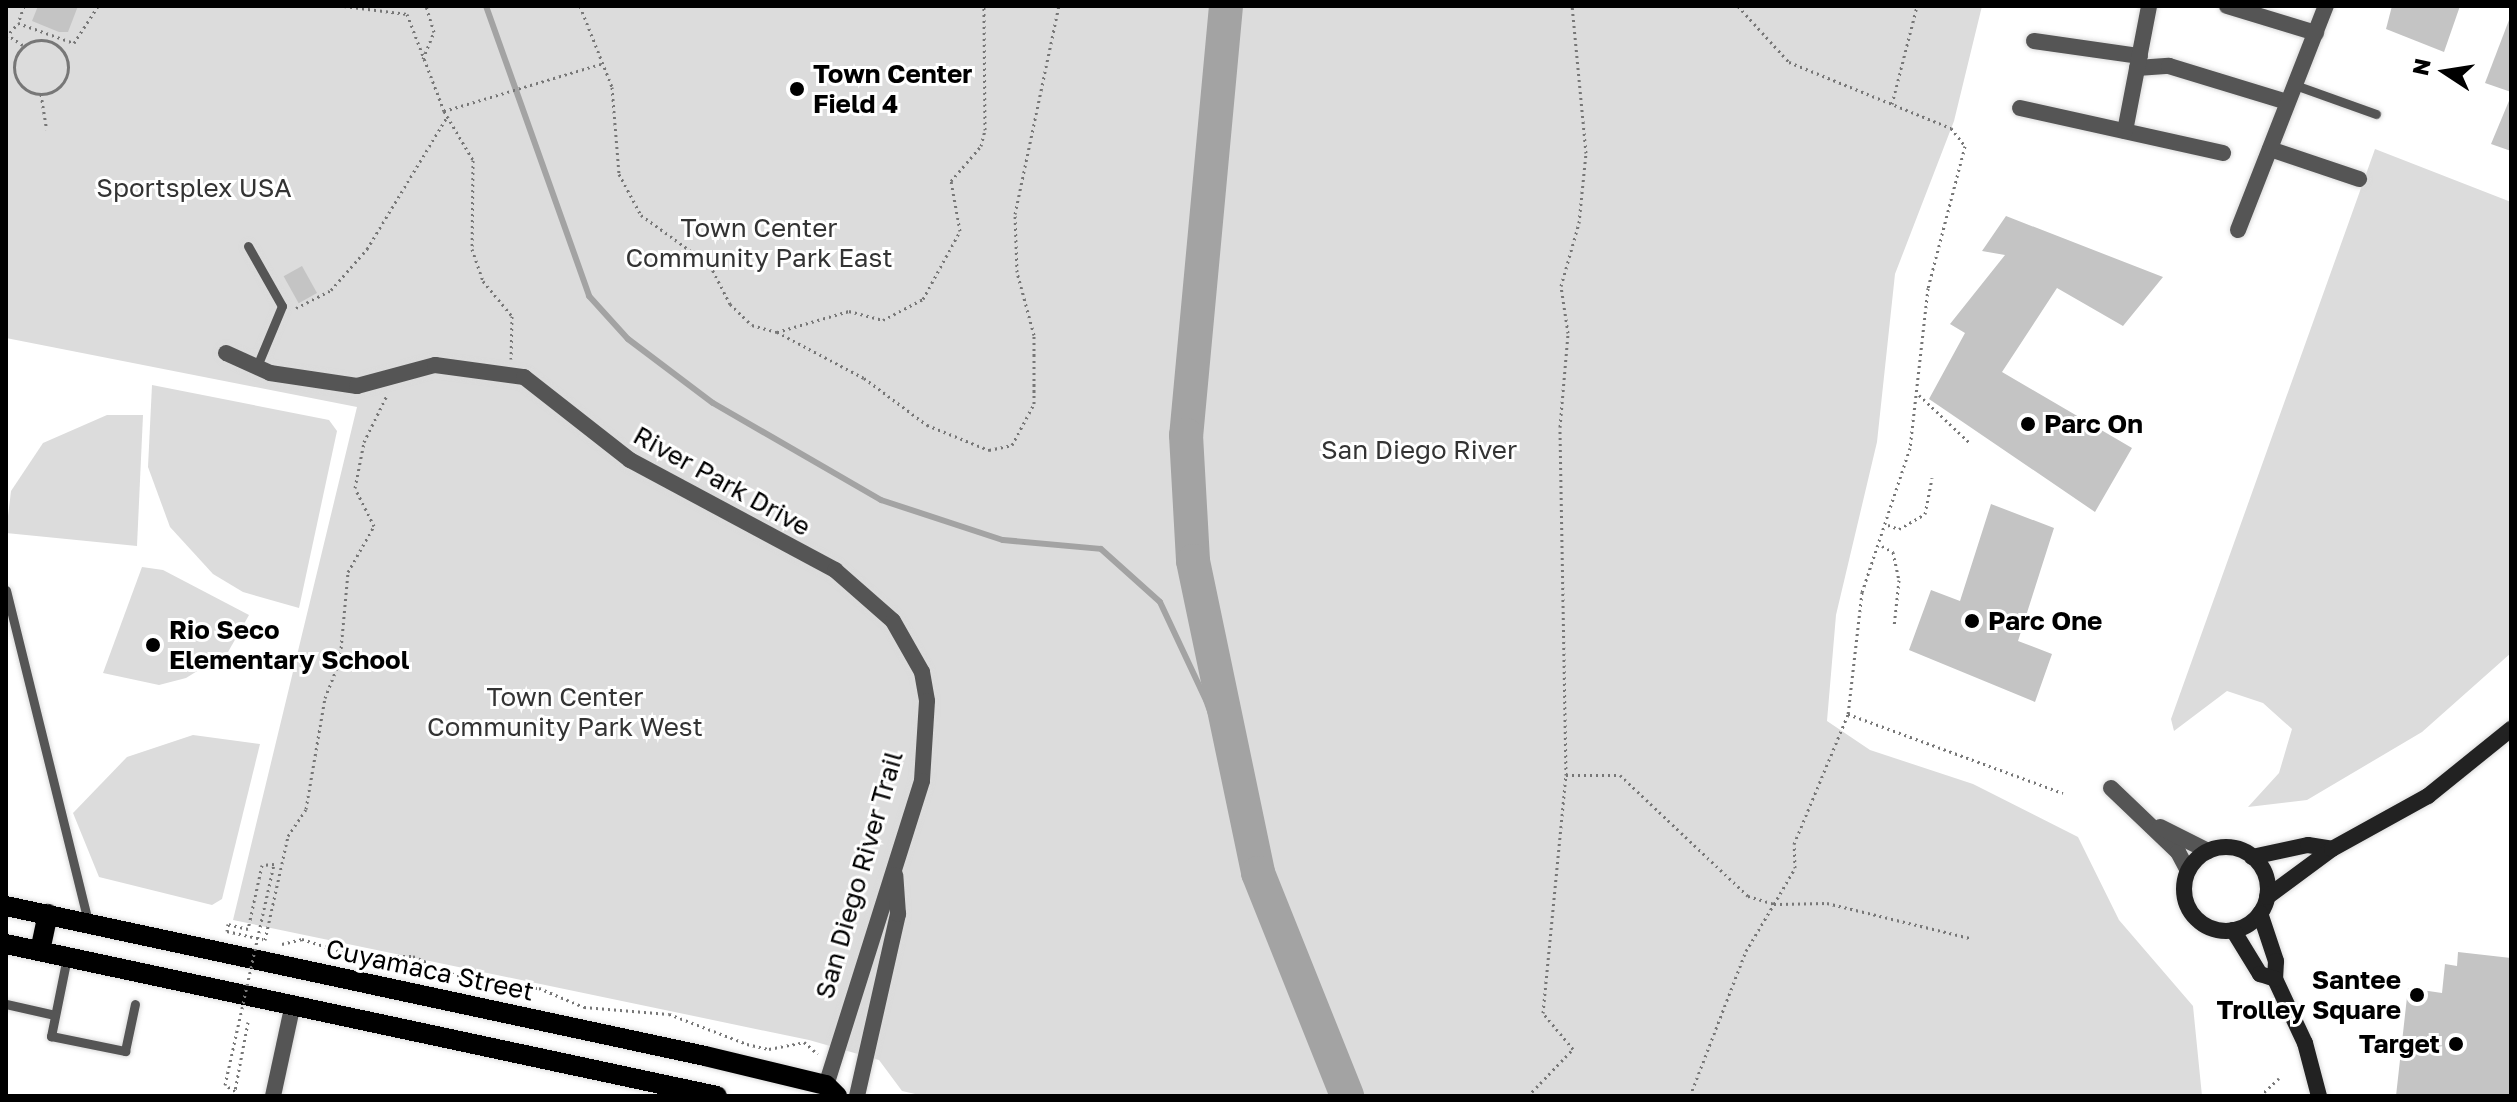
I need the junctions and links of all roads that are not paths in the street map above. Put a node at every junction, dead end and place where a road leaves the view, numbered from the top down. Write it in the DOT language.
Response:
graph roads {
  1 [pos="2149,6"];
  2 [pos="2227,6"];
  3 [pos="2326,6"];
  4 [pos="2316,33"];
  5 [pos="2034,41"];
  6 [pos="2138,62"];
  7 [pos="2295,85"];
  8 [pos="2287,102"];
  9 [pos="2020,108"];
  10 [pos="2376,114"];
  11 [pos="2125,131"];
  12 [pos="2270,149"];
  13 [pos="2223,153"];
  14 [pos="2359,179"];
  15 [pos="2238,230"];
  16 [pos="248,246"];
  17 [pos="226,353"];
  18 [pos="257,366"];
  19 [pos="6,590"];
  20 [pos="8,625"];
  21 [pos="2511,729"];
  22 [pos="2111,788"];
  23 [pos="2148,820"];
  24 [pos="2332,849"];
  25 [pos="2208,851"];
  26 [pos="2252,857"];
  27 [pos="2188,871"];
  28 [pos="895,874"];
  29 [pos="2267,897"];
  30 [pos="6,906"];
  31 [pos="2260,913"];
  32 [pos="48,914"];
  33 [pos="88,922"];
  34 [pos="2233,930"];
  35 [pos="6,944"];
  36 [pos="40,951"];
  37 [pos="67,957"];
  38 [pos="2275,979"];
  39 [pos="6,1004"];
  40 [pos="135,1004"];
  41 [pos="292,1008"];
  42 [pos="55,1015"];
  43 [pos="829,1092"];
  44 [pos="273,1096"];
  45 [pos="717,1096"];
  46 [pos="857,1096"];
  47 [pos="2319,1096"];
  1 -- 6 [label="street"];
  2 -- 4 [label="street"];
  3 -- 4 [label="street"];
  4 -- 7 [label="street"];
  5 -- 6 [label="street"];
  6 -- 8 [label="street"];
  6 -- 11 [label="street"];
  7 -- 8 [label="street"];
  7 -- 10 [label="lane"];
  8 -- 12 [label="street"];
  9 -- 11 [label="street"];
  11 -- 13 [label="street"];
  12 -- 14 [label="street"];
  12 -- 15 [label="street"];
  16 -- 18 [label="lane"];
  17 -- 18 [label="street, River Park Drive"];
  18 -- 28 [label="street, River Park Drive"];
  19 -- 20 [label="lane"];
  20 -- 33 [label="lane"];
  21 -- 24 [label="main road"];
  22 -- 23 [label="street"];
  23 -- 25 [label="street"];
  23 -- 27 [label="street"];
  24 -- 26 [label="main road"];
  24 -- 29 [label="main road"];
  25 -- 26 [label="main road"];
  25 -- 27 [label="main road"];
  26 -- 29 [label="main road"];
  27 -- 34 [label="main road"];
  28 -- 43 [label="street, River Park Drive"];
  28 -- 46 [label="street, River Park Drive"];
  29 -- 31 [label="main road"];
  30 -- 32 [label="main road, Cuyamaca Street"];
  31 -- 34 [label="main road"];
  31 -- 38 [label="main road"];
  32 -- 33 [label="main road, Cuyamaca Street"];
  32 -- 36 [label="main road"];
  33 -- 43 [label="main road, Cuyamaca Street"];
  34 -- 38 [label="main road"];
  35 -- 36 [label="main road"];
  36 -- 37 [label="main road"];
  37 -- 41 [label="main road"];
  37 -- 42 [label="lane"];
  38 -- 47 [label="main road"];
  39 -- 42 [label="lane"];
  40 -- 42 [label="lane"];
  41 -- 44 [label="street"];
  41 -- 45 [label="main road"];
}
